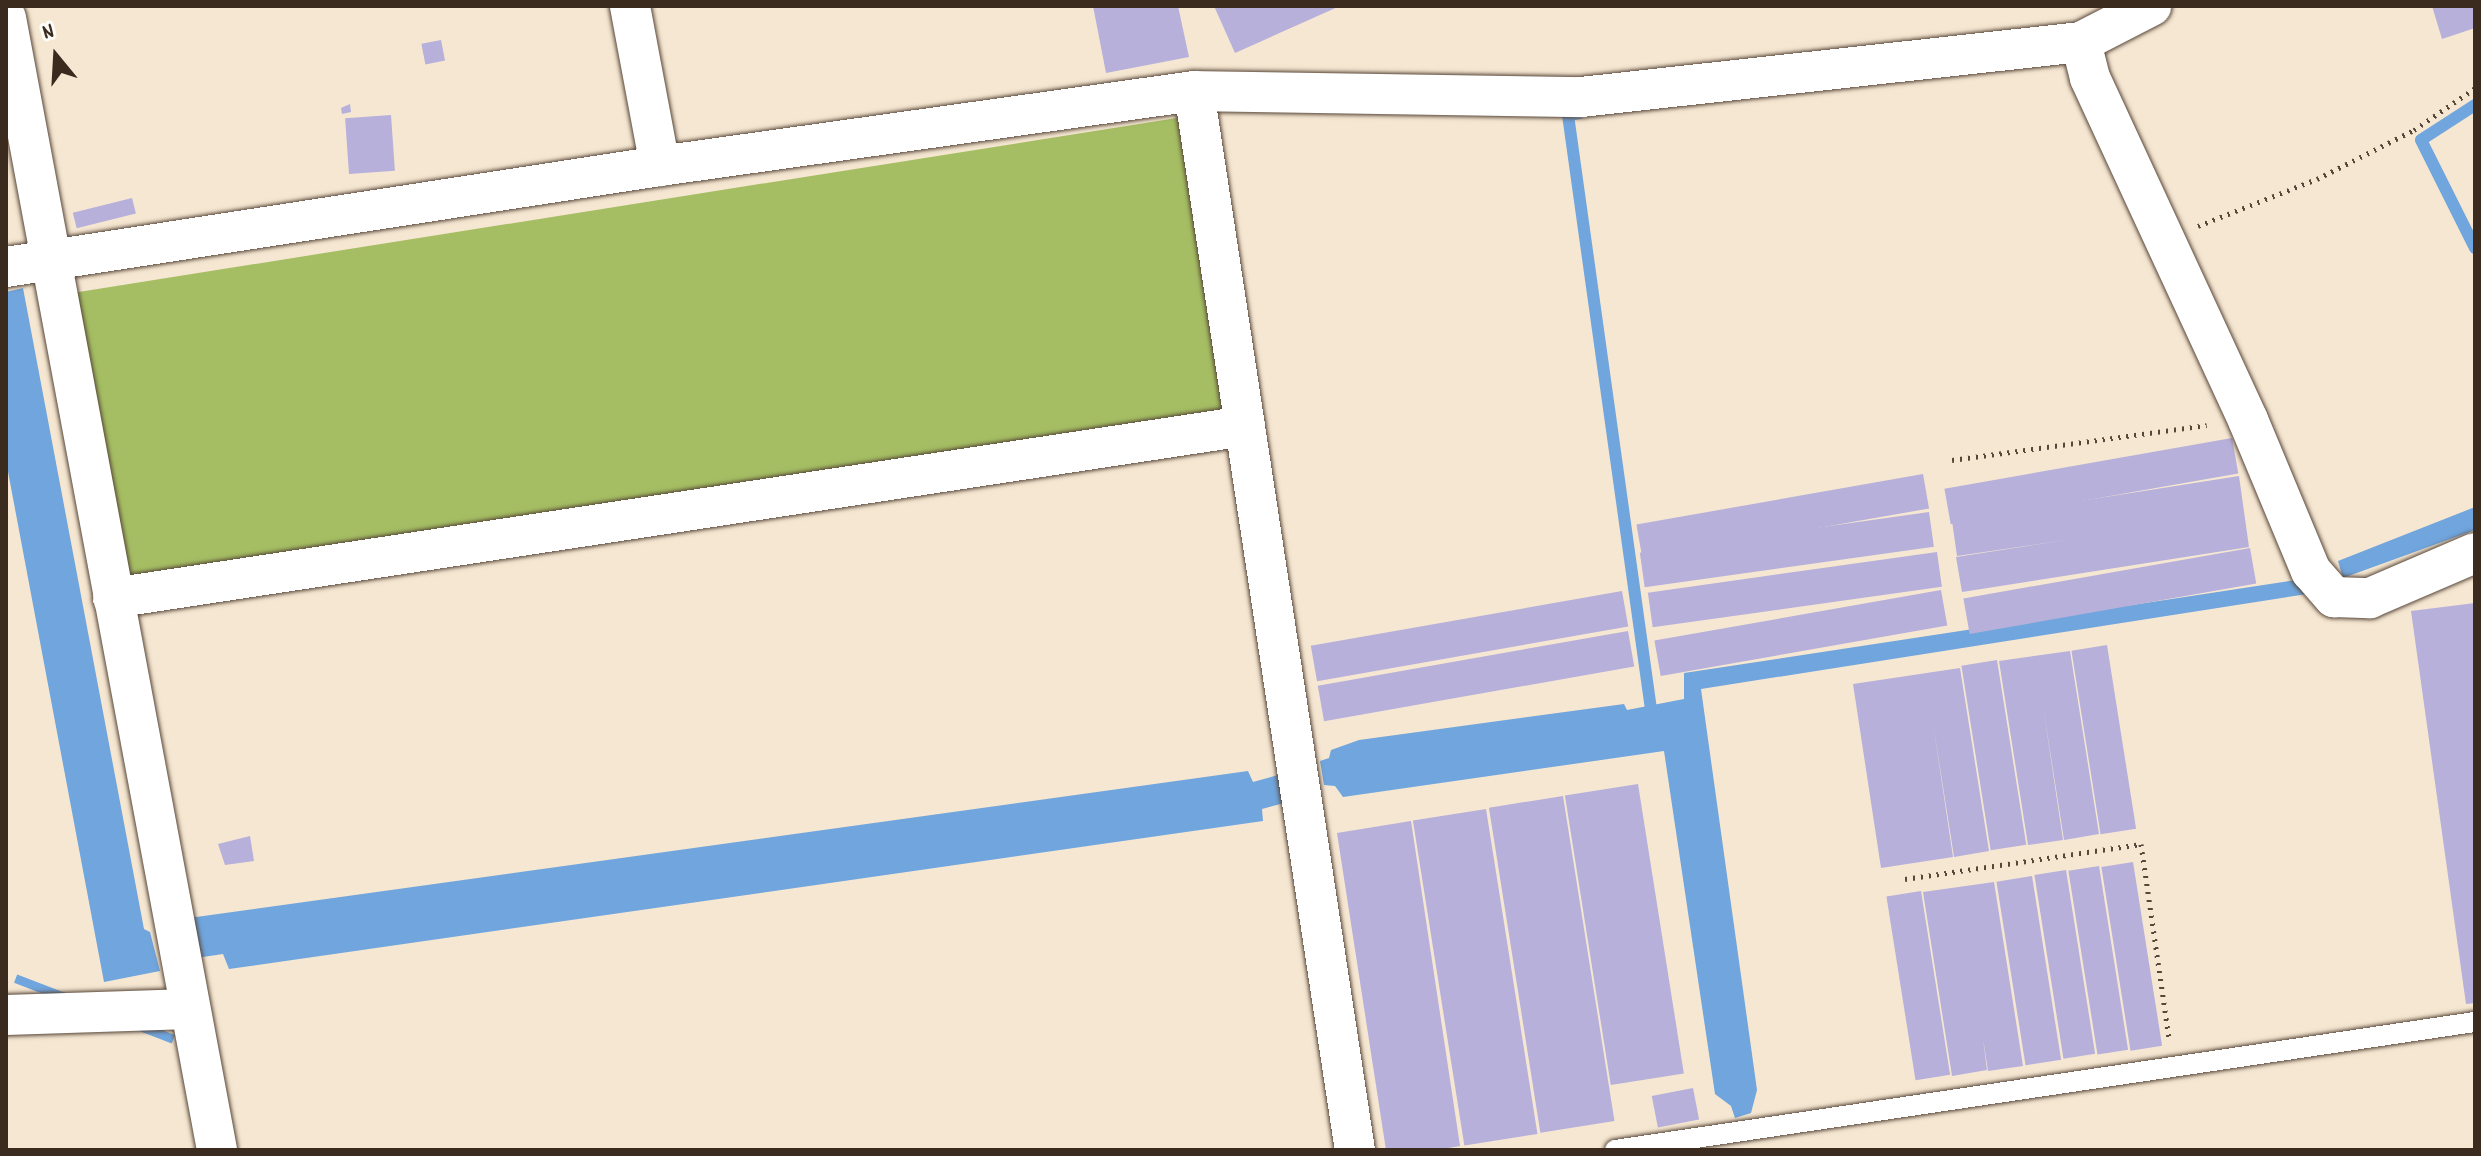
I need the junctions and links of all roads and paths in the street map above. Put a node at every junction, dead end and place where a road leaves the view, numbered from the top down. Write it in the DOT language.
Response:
graph roads {
  1 [pos="630,6"];
  2 [pos="2151,6"];
  3 [pos="6,18"];
  4 [pos="2081,42"];
  5 [pos="2475,88"];
  6 [pos="1194,91"];
  7 [pos="660,166"];
  8 [pos="2164,239"];
  9 [pos="49,259"];
  10 [pos="6,267"];
  11 [pos="2248,420"];
  12 [pos="1245,426"];
  13 [pos="1952,460"];
  14 [pos="2475,553"];
  15 [pos="113,598"];
  16 [pos="1905,879"];
  17 [pos="190,1009"];
  18 [pos="6,1015"];
  19 [pos="2475,1022"];
  20 [pos="2173,1068"];
  21 [pos="217,1150"];
  22 [pos="1355,1150"];
  23 [pos="1615,1150"];
  1 -- 7 [label="street"];
  2 -- 4 [label="street"];
  3 -- 9 [label="street"];
  4 -- 6 [label="street"];
  4 -- 8 [label="street"];
  5 -- 8 [label="path"];
  6 -- 7 [label="street"];
  6 -- 12 [label="street"];
  7 -- 9 [label="street"];
  8 -- 11 [label="street"];
  9 -- 10 [label="street"];
  9 -- 15 [label="street"];
  11 -- 13 [label="path"];
  11 -- 14 [label="street"];
  12 -- 15 [label="street"];
  12 -- 22 [label="street"];
  15 -- 17 [label="street"];
  16 -- 20 [label="path"];
  17 -- 18 [label="street"];
  17 -- 21 [label="street"];
  19 -- 20 [label="lane"];
  20 -- 23 [label="lane"];
}
